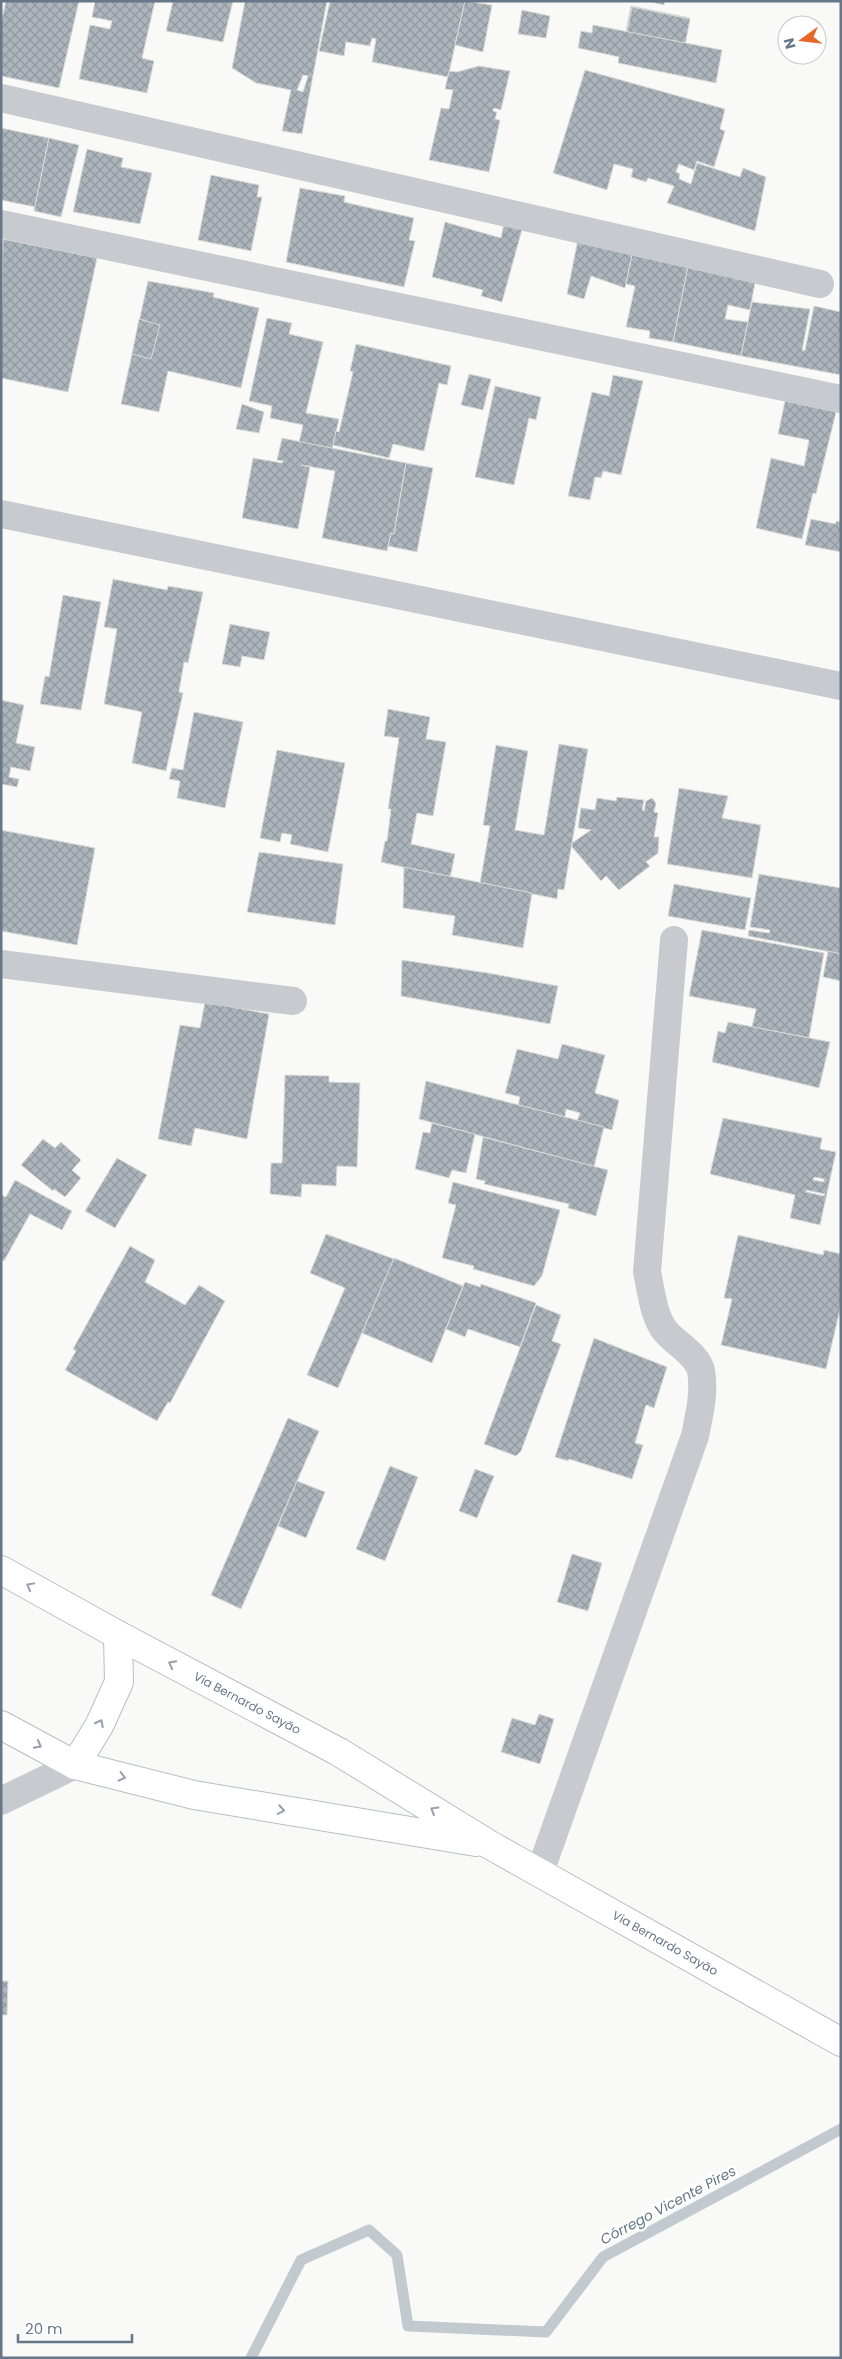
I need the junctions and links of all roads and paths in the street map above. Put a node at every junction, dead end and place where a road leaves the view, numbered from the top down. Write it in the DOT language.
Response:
graph roads {
  1 [pos="1,98"];
  2 [pos="1,224"];
  3 [pos="820,284"];
  4 [pos="841,399"];
  5 [pos="1,514"];
  6 [pos="841,686"];
  7 [pos="674,940"];
  8 [pos="1,964"];
  9 [pos="293,1001"];
  10 [pos="1,1570"];
  11 [pos="118,1635"];
  12 [pos="1,1725"];
  13 [pos="75,1765"];
  14 [pos="1,1801"];
  15 [pos="490,1845"];
  16 [pos="540,1872"];
  17 [pos="841,2042"];
  1 -- 3 [label="street"];
  2 -- 4 [label="street"];
  5 -- 6 [label="street"];
  7 -- 16 [label="street"];
  8 -- 9 [label="street"];
  11 -- 10 [label="main road, Via Bernardo Sayão, one-way"];
  13 -- 11 [label="main road, one-way"];
  15 -- 11 [label="main road, Via Bernardo Sayão, one-way"];
  12 -- 13 [label="main road, Via Bernardo Sayão, one-way"];
  13 -- 14 [label="street"];
  13 -- 15 [label="main road, Via Bernardo Sayão, one-way"];
  15 -- 16 [label="main road, Via Bernardo Sayão"];
  16 -- 17 [label="main road, Via Bernardo Sayão"];
}
